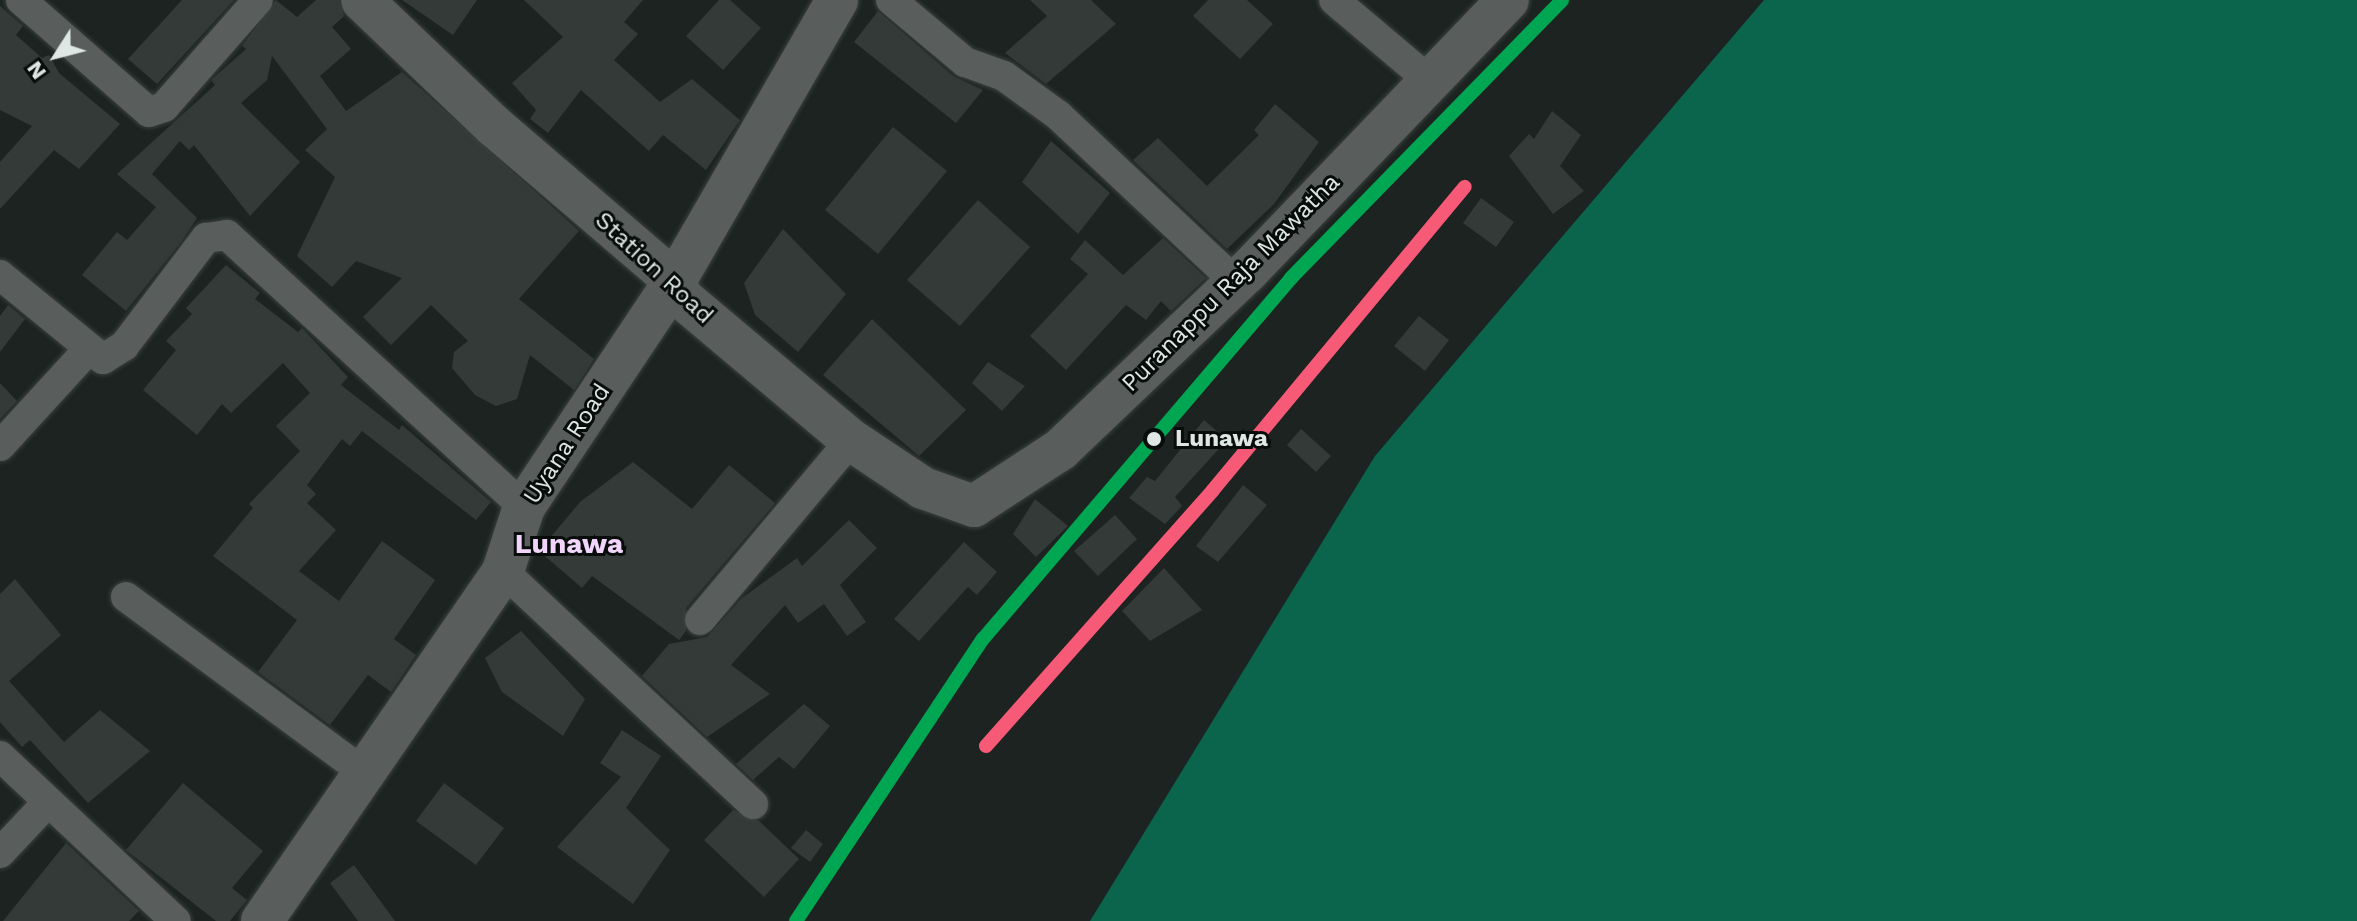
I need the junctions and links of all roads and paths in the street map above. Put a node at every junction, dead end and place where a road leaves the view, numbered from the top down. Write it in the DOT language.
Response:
graph roads {
  1 [pos="21,0"];
  2 [pos="258,0"];
  3 [pos="362,0"];
  4 [pos="837,0"];
  5 [pos="891,0"];
  6 [pos="1334,0"];
  7 [pos="1508,0"];
  8 [pos="1430,81"];
  9 [pos="0,275"];
  10 [pos="675,281"];
  11 [pos="1236,282"];
  12 [pos="87,351"];
  13 [pos="851,440"];
  14 [pos="0,446"];
  15 [pos="923,488"];
  16 [pos="524,507"];
  17 [pos="503,571"];
  18 [pos="126,597"];
  19 [pos="700,620"];
  20 [pos="0,756"];
  21 [pos="365,773"];
  22 [pos="46,804"];
  23 [pos="753,804"];
  24 [pos="0,853"];
  25 [pos="176,921"];
  26 [pos="262,921"];
  1 -- 2 [label="street"];
  3 -- 10 [label="street, Station Road"];
  4 -- 10 [label="street, Uyana Road"];
  5 -- 11 [label="street"];
  6 -- 8 [label="street"];
  7 -- 8 [label="street, Puranappu Raja Mawatha"];
  8 -- 11 [label="street, Puranappu Raja Mawatha"];
  9 -- 12 [label="street"];
  10 -- 13 [label="street, Station Road"];
  10 -- 16 [label="street, Uyana Road"];
  11 -- 15 [label="street, Puranappu Raja Mawatha"];
  12 -- 14 [label="street"];
  12 -- 16 [label="street"];
  13 -- 15 [label="street, Station Road"];
  13 -- 19 [label="street"];
  16 -- 17 [label="street, Uyana Road"];
  17 -- 21 [label="street, Uyana Road"];
  17 -- 23 [label="street"];
  18 -- 21 [label="street"];
  20 -- 22 [label="street"];
  21 -- 26 [label="street, Uyana Road"];
  22 -- 24 [label="street"];
  22 -- 25 [label="street"];
}
